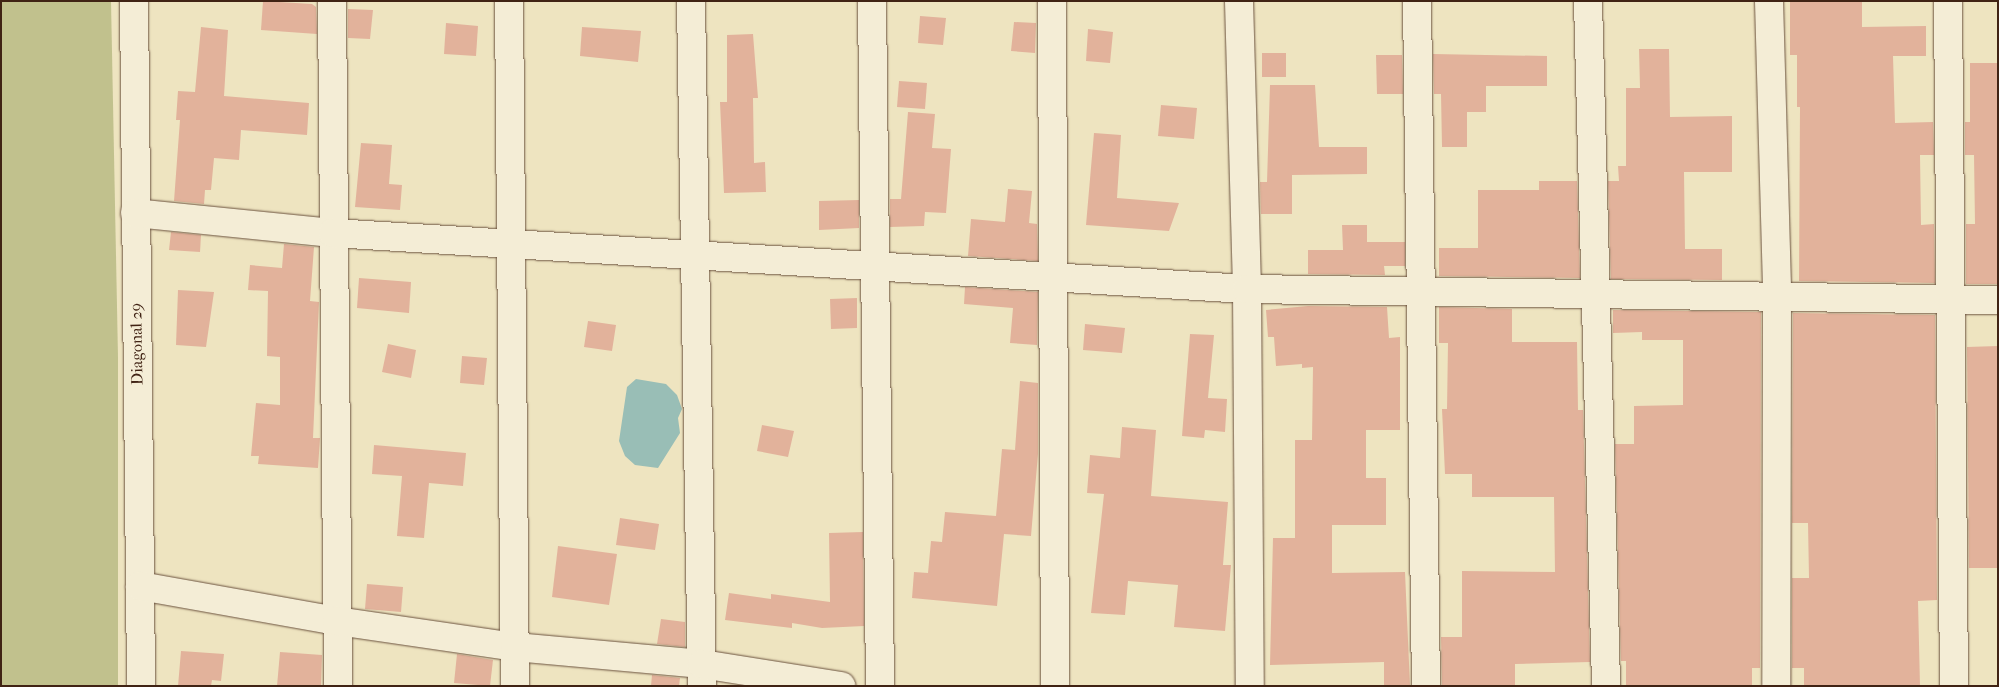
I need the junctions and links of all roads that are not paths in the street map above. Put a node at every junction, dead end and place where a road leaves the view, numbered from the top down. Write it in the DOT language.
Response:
graph roads {
  1 [pos="134,1"];
  2 [pos="332,1"];
  3 [pos="509,1"];
  4 [pos="691,1"];
  5 [pos="872,1"];
  6 [pos="1052,1"];
  7 [pos="1239,1"];
  8 [pos="1417,1"];
  9 [pos="1588,1"];
  10 [pos="1769,1"];
  11 [pos="1948,1"];
  12 [pos="135,213"];
  13 [pos="333,233"];
  14 [pos="511,243"];
  15 [pos="695,254"];
  16 [pos="875,265"];
  17 [pos="1053,276"];
  18 [pos="1247,289"];
  19 [pos="1419,292"];
  20 [pos="1595,296"];
  21 [pos="1776,296"];
  22 [pos="1952,298"];
  23 [pos="1998,300"];
  24 [pos="140,586"];
  25 [pos="337,622"];
  26 [pos="515,647"];
  27 [pos="702,675"];
  28 [pos="141,686"];
  29 [pos="338,686"];
  30 [pos="515,686"];
  31 [pos="841,686"];
  32 [pos="880,686"];
  33 [pos="1055,686"];
  34 [pos="1250,686"];
  35 [pos="1426,686"];
  36 [pos="1606,686"];
  37 [pos="1776,686"];
  38 [pos="1954,686"];
  1 -- 12 [label="street, Diagonal 29"];
  2 -- 13 [label="street"];
  3 -- 14 [label="street"];
  4 -- 15 [label="street"];
  5 -- 16 [label="street"];
  6 -- 17 [label="street"];
  7 -- 18 [label="street"];
  8 -- 19 [label="street"];
  9 -- 20 [label="street"];
  10 -- 21 [label="street"];
  11 -- 22 [label="street"];
  12 -- 13 [label="street"];
  12 -- 24 [label="street, Diagonal 29"];
  13 -- 14 [label="street"];
  13 -- 25 [label="street"];
  14 -- 15 [label="street"];
  14 -- 26 [label="street"];
  15 -- 16 [label="street"];
  15 -- 27 [label="street"];
  16 -- 17 [label="street"];
  16 -- 32 [label="street"];
  17 -- 18 [label="street"];
  17 -- 33 [label="street"];
  18 -- 19 [label="street"];
  18 -- 34 [label="street"];
  19 -- 20 [label="street"];
  19 -- 35 [label="street"];
  20 -- 21 [label="street"];
  20 -- 36 [label="street"];
  21 -- 22 [label="street"];
  21 -- 37 [label="street"];
  22 -- 23 [label="street"];
  22 -- 38 [label="street"];
  24 -- 25 [label="street"];
  24 -- 28 [label="street, Diagonal 29"];
  25 -- 26 [label="street"];
  25 -- 29 [label="street"];
  26 -- 27 [label="street"];
  26 -- 30 [label="street"];
  27 -- 31 [label="street"];
}
